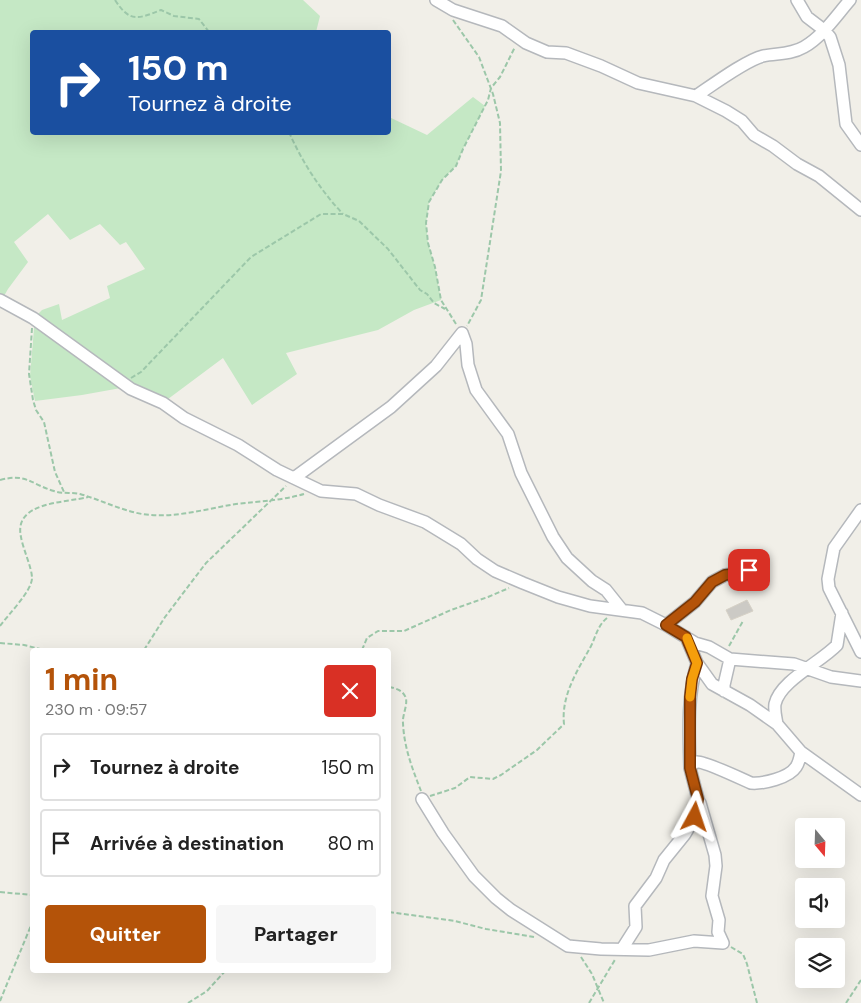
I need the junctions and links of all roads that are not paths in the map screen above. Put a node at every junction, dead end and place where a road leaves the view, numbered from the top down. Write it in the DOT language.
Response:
graph roads {
  1 [pos="436,0"];
  2 [pos="797,0"];
  3 [pos="850,0"];
  4 [pos="824,30"];
  5 [pos="696,96"];
  6 [pos="861,145"];
  7 [pos="861,210"];
  8 [pos="0,300"];
  9 [pos="294,478"];
  10 [pos="861,510"];
  11 [pos="757,564"];
  12 [pos="622,610"];
  13 [pos="842,612"];
  14 [pos="666,625"];
  15 [pos="686,637"];
  16 [pos="861,652"];
  17 [pos="730,659"];
  18 [pos="697,663"];
  19 [pos="807,670"];
  20 [pos="861,681"];
  21 [pos="724,691"];
  22 [pos="777,724"];
  23 [pos="801,752"];
  24 [pos="690,768"];
  25 [pos="861,795"];
  26 [pos="422,799"];
  27 [pos="698,799"];
  28 [pos="622,949"];
  1 -- 5 [label="street"];
  2 -- 4 [label="street"];
  3 -- 4 [label="street"];
  4 -- 5 [label="street"];
  4 -- 6 [label="street"];
  5 -- 7 [label="street"];
  8 -- 9 [label="street"];
  9 -- 12 [label="street"];
  9 -- 12 [label="street"];
  10 -- 13 [label="street"];
  11 -- 14 [label="street"];
  12 -- 14 [label="street"];
  13 -- 16 [label="street"];
  13 -- 19 [label="street"];
  14 -- 15 [label="street"];
  15 -- 17 [label="street"];
  15 -- 18 [label="street"];
  17 -- 19 [label="street"];
  17 -- 21 [label="street"];
  18 -- 21 [label="street"];
  18 -- 24 [label="street"];
  19 -- 20 [label="street"];
  19 -- 22 [label="street"];
  21 -- 22 [label="street"];
  22 -- 23 [label="street"];
  23 -- 24 [label="street"];
  23 -- 25 [label="street"];
  24 -- 27 [label="street"];
  26 -- 28 [label="street"];
  27 -- 28 [label="street"];
  27 -- 28 [label="street"];
}
